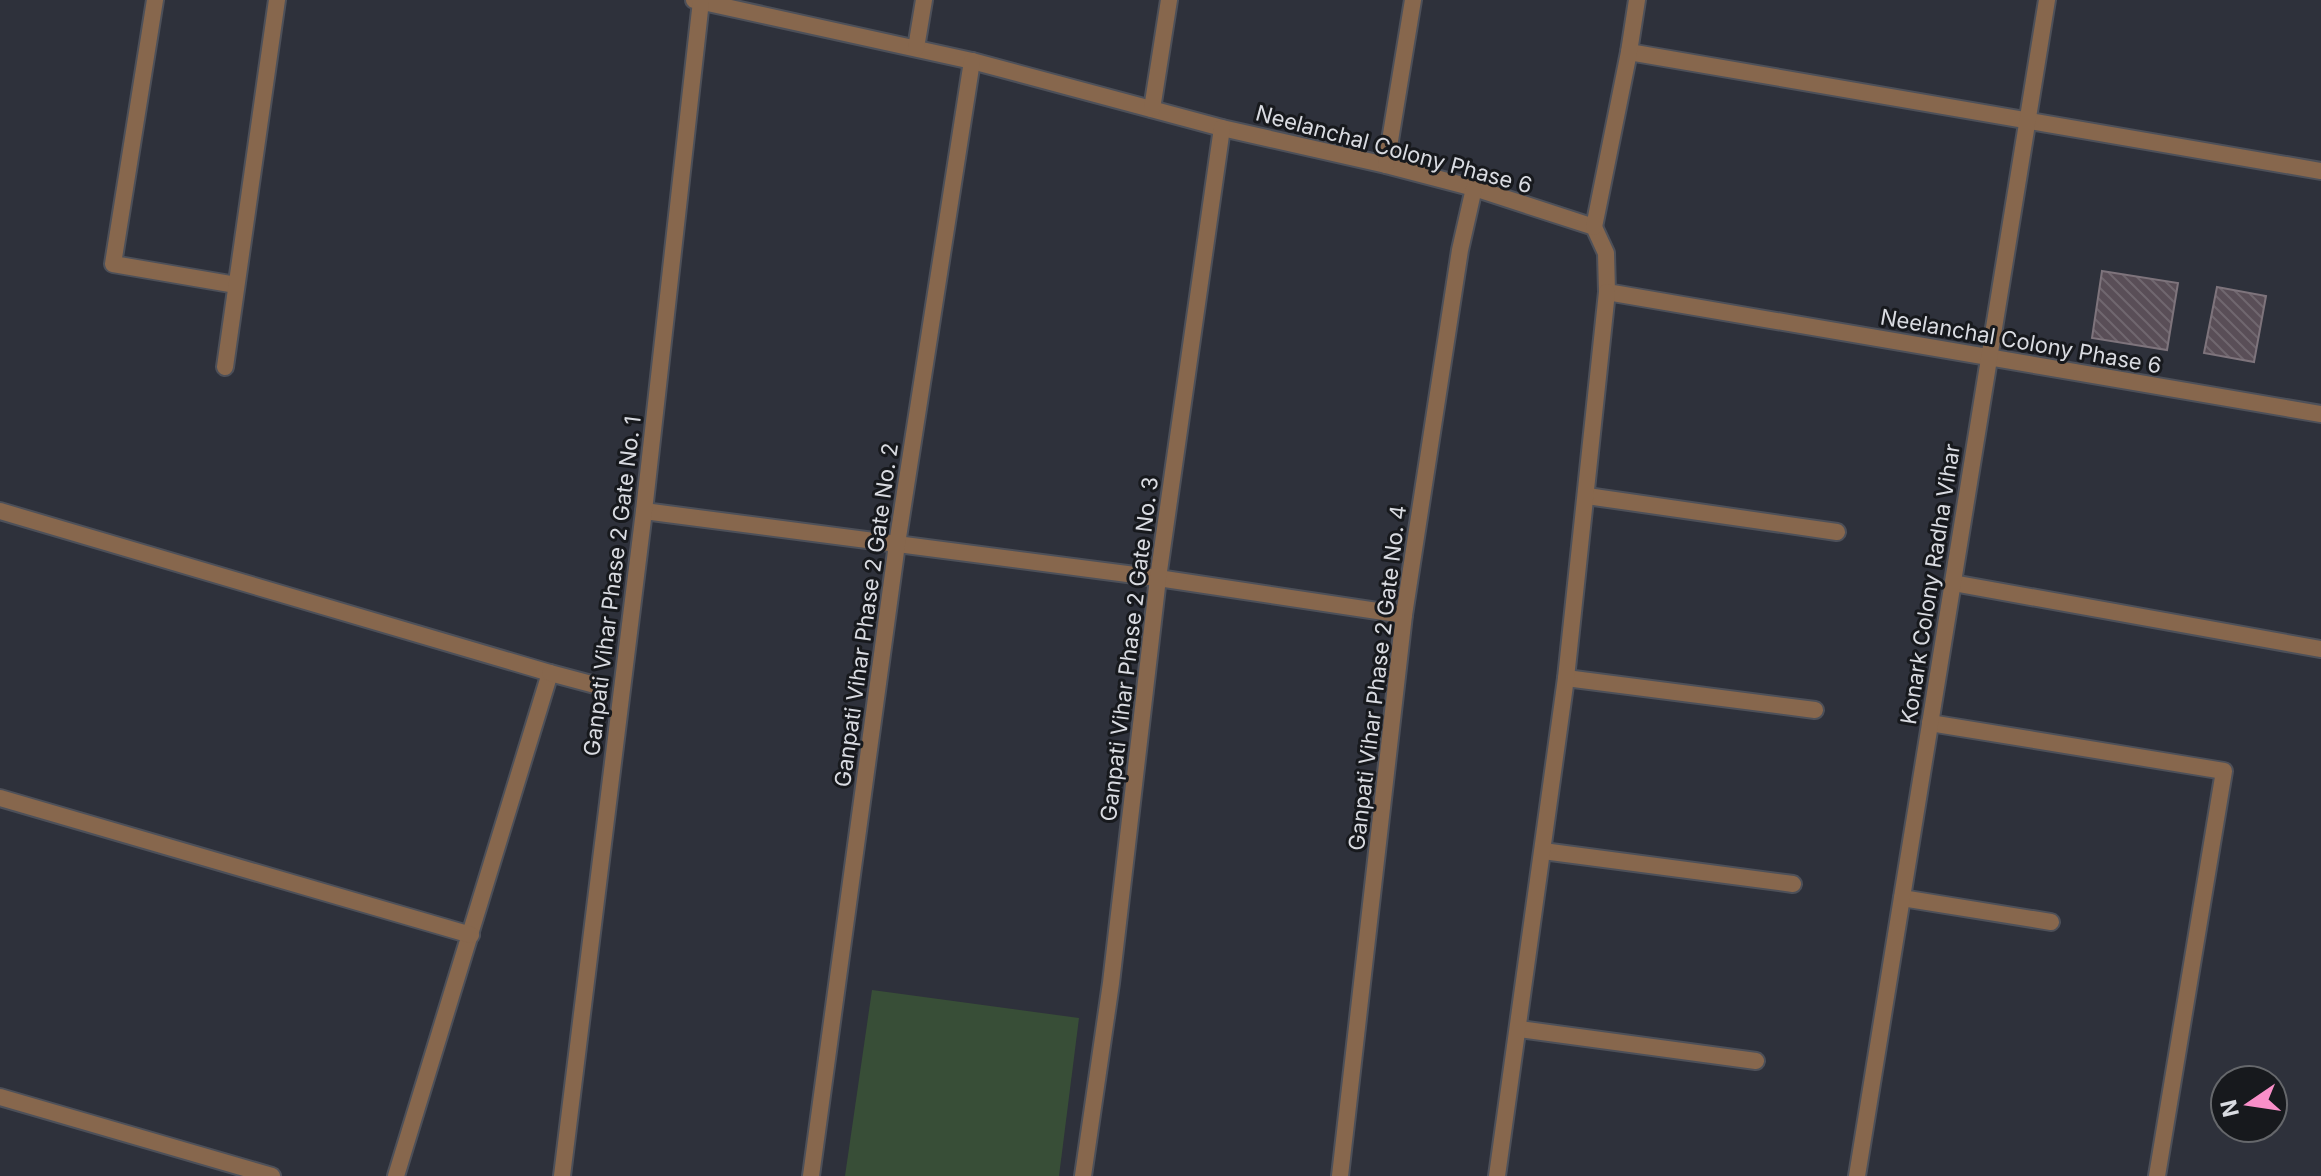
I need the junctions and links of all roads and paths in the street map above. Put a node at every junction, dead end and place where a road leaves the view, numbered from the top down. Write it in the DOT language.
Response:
graph roads {
  1 [pos="155,0"];
  2 [pos="277,0"];
  3 [pos="924,0"];
  4 [pos="1169,0"];
  5 [pos="1413,0"];
  6 [pos="1637,0"];
  7 [pos="2047,0"];
  8 [pos="698,1"];
  9 [pos="916,48"];
  10 [pos="1629,52"];
  11 [pos="972,61"];
  12 [pos="1152,109"];
  13 [pos="2028,120"];
  14 [pos="1222,128"];
  15 [pos="1386,165"];
  16 [pos="2321,171"];
  17 [pos="1474,188"];
  18 [pos="1594,227"];
  19 [pos="236,285"];
  20 [pos="1607,292"];
  21 [pos="1989,358"];
  22 [pos="225,367"];
  23 [pos="2321,414"];
  24 [pos="1587,496"];
  25 [pos="0,511"];
  26 [pos="644,511"];
  27 [pos="1837,532"];
  28 [pos="897,544"];
  29 [pos="1158,578"];
  30 [pos="1953,583"];
  31 [pos="1404,615"];
  32 [pos="2320,649"];
  33 [pos="550,673"];
  34 [pos="1566,678"];
  35 [pos="595,685"];
  36 [pos="1815,710"];
  37 [pos="1930,723"];
  38 [pos="0,798"];
  39 [pos="1543,851"];
  40 [pos="1793,884"];
  41 [pos="1902,898"];
  42 [pos="2051,922"];
  43 [pos="471,935"];
  44 [pos="1519,1029"];
  45 [pos="1756,1061"];
  46 [pos="0,1097"];
  47 [pos="272,1176"];
  48 [pos="396,1176"];
  49 [pos="562,1176"];
  50 [pos="811,1176"];
  51 [pos="1083,1176"];
  52 [pos="1340,1176"];
  53 [pos="1497,1176"];
  54 [pos="1857,1176"];
  55 [pos="2157,1176"];
  1 -- 19 [label="street"];
  2 -- 19 [label="street"];
  3 -- 9 [label="street"];
  4 -- 12 [label="street"];
  5 -- 15 [label="street"];
  6 -- 10 [label="street"];
  7 -- 13 [label="street, Konark Colony Radha Vihar"];
  8 -- 9 [label="street, Neelanchal Colony Phase 6"];
  8 -- 26 [label="street, Ganpati Vihar Phase 2 Gate No. 1"];
  9 -- 11 [label="street, Neelanchal Colony Phase 6"];
  10 -- 13 [label="street"];
  10 -- 18 [label="street"];
  11 -- 12 [label="street, Neelanchal Colony Phase 6"];
  11 -- 28 [label="street, Ganpati Vihar Phase 2 Gate No. 2"];
  12 -- 14 [label="street, Neelanchal Colony Phase 6"];
  13 -- 16 [label="street"];
  13 -- 21 [label="street, Konark Colony Radha Vihar"];
  14 -- 15 [label="street, Neelanchal Colony Phase 6"];
  14 -- 29 [label="street, Ganpati Vihar Phase 2 Gate No. 3"];
  15 -- 17 [label="street, Neelanchal Colony Phase 6"];
  17 -- 18 [label="street, Neelanchal Colony Phase 6"];
  17 -- 31 [label="street, Ganpati Vihar Phase 2 Gate No. 4"];
  18 -- 20 [label="street"];
  19 -- 22 [label="street"];
  20 -- 21 [label="street, Neelanchal Colony Phase 6"];
  20 -- 24 [label="street"];
  21 -- 23 [label="street, Neelanchal Colony Phase 6"];
  21 -- 30 [label="street, Konark Colony Radha Vihar"];
  24 -- 27 [label="street"];
  24 -- 34 [label="street"];
  25 -- 33 [label="street"];
  26 -- 28 [label="street"];
  26 -- 49 [label="street, Ganpati Vihar Phase 2 Gate No. 1"];
  28 -- 29 [label="street"];
  28 -- 50 [label="street, Ganpati Vihar Phase 2 Gate No. 2"];
  29 -- 31 [label="street"];
  29 -- 51 [label="street, Ganpati Vihar Phase 2 Gate No. 3"];
  30 -- 32 [label="street"];
  30 -- 37 [label="street, Konark Colony Radha Vihar"];
  31 -- 52 [label="street, Ganpati Vihar Phase 2 Gate No. 4"];
  33 -- 35 [label="street"];
  33 -- 43 [label="street"];
  34 -- 36 [label="street"];
  34 -- 39 [label="street"];
  37 -- 41 [label="street, Konark Colony Radha Vihar"];
  37 -- 55 [label="street"];
  38 -- 43 [label="street"];
  39 -- 40 [label="street"];
  39 -- 44 [label="street"];
  41 -- 42 [label="street"];
  41 -- 54 [label="street, Konark Colony Radha Vihar"];
  43 -- 48 [label="street"];
  44 -- 45 [label="street"];
  44 -- 53 [label="street"];
  46 -- 47 [label="street"];
}
